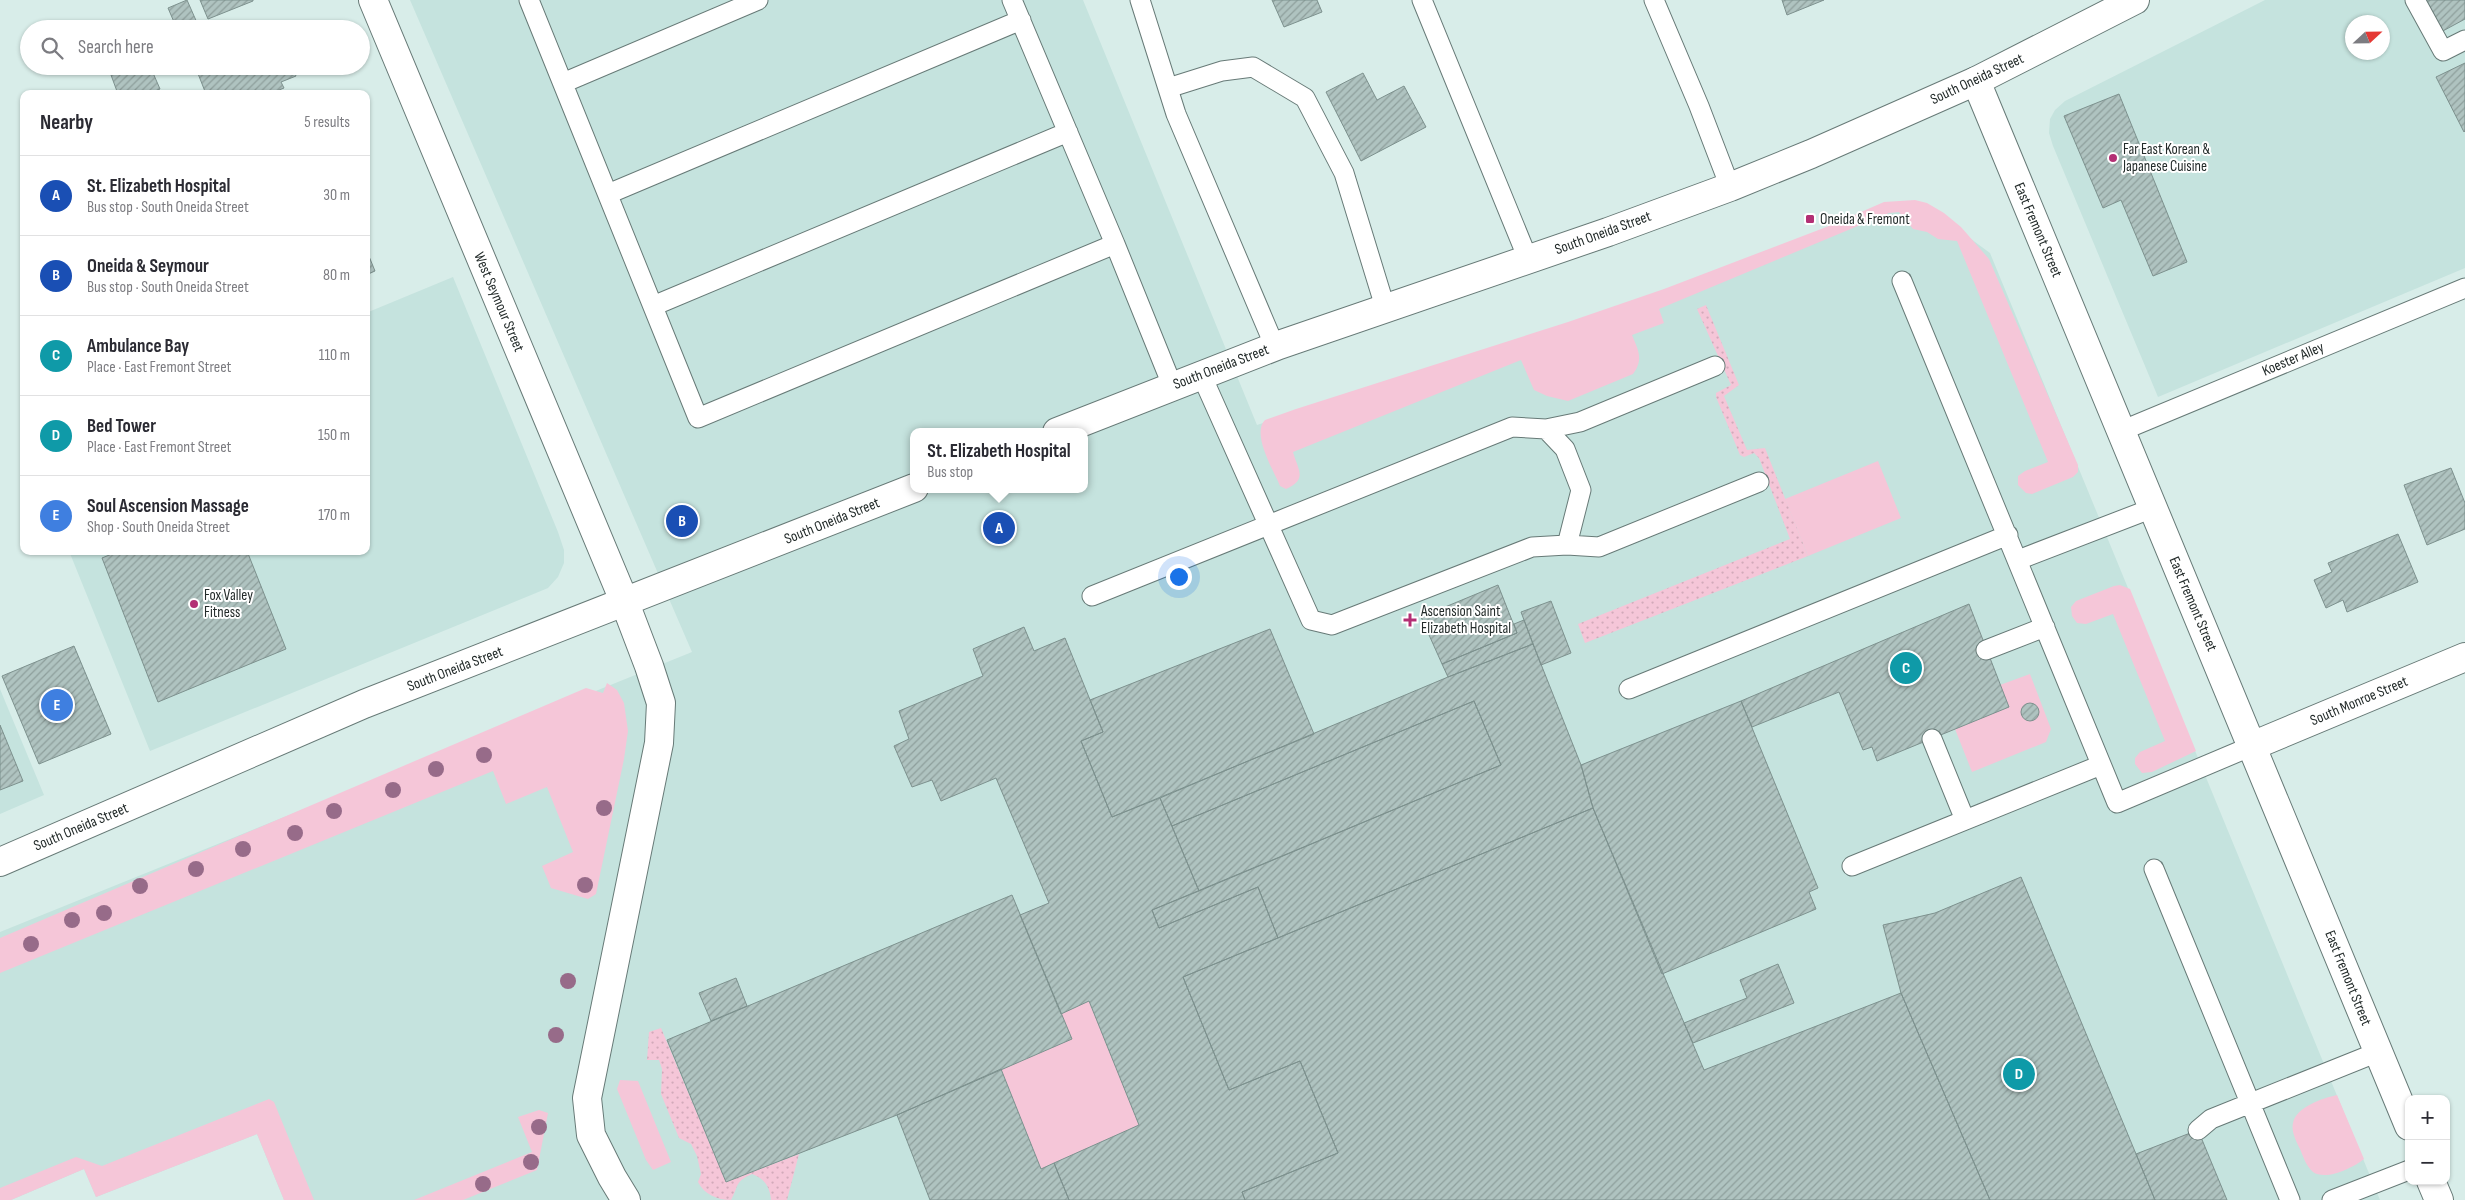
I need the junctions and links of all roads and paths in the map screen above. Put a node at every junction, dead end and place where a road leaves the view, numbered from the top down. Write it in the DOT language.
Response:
graph roads {
  1 [pos="373,0"];
  2 [pos="529,0"];
  3 [pos="758,0"];
  4 [pos="1012,0"];
  5 [pos="1140,0"];
  6 [pos="1422,0"];
  7 [pos="1654,0"];
  8 [pos="2135,0"];
  9 [pos="2415,0"];
  10 [pos="1021,20"];
  11 [pos="2465,40"];
  12 [pos="1976,81"];
  13 [pos="563,83"];
  14 [pos="1168,88"];
  15 [pos="1068,132"];
  16 [pos="1730,187"];
  17 [pos="608,194"];
  18 [pos="1115,244"];
  19 [pos="1528,259"];
  20 [pos="1902,281"];
  21 [pos="2465,288"];
  22 [pos="653,306"];
  23 [pos="1385,307"];
  24 [pos="1275,347"];
  25 [pos="1715,366"];
  26 [pos="1201,374"];
  27 [pos="1172,386"];
  28 [pos="1066,428"];
  29 [pos="1546,429"];
  30 [pos="2121,430"];
  31 [pos="1758,482"];
  32 [pos="910,490"];
  33 [pos="2153,508"];
  34 [pos="1269,526"];
  35 [pos="2008,535"];
  36 [pos="1567,545"];
  37 [pos="2018,560"];
  38 [pos="1092,596"];
  39 [pos="625,603"];
  40 [pos="2045,627"];
  41 [pos="1986,650"];
  42 [pos="2465,657"];
  43 [pos="1630,689"];
  44 [pos="1932,739"];
  45 [pos="2252,746"];
  46 [pos="2101,765"];
  47 [pos="1965,820"];
  48 [pos="0,862"];
  49 [pos="1852,866"];
  50 [pos="2154,869"];
  51 [pos="2378,1052"];
  52 [pos="2251,1105"];
  53 [pos="2405,1116"];
  54 [pos="2198,1130"];
  55 [pos="2405,1172"];
  56 [pos="2433,1185"];
  57 [pos="626,1200"];
  58 [pos="2290,1200"];
  59 [pos="2332,1200"];
  60 [pos="2439,1200"];
  1 -- 39 [label="street, West Seymour Street"];
  2 -- 13 [label="lane"];
  3 -- 13 [label="lane"];
  4 -- 10 [label="lane"];
  5 -- 14 [label="lane"];
  6 -- 19 [label="lane"];
  7 -- 16 [label="lane"];
  8 -- 12 [label="street, South Oneida Street"];
  9 -- 11 [label="lane"];
  10 -- 15 [label="lane"];
  10 -- 17 [label="lane"];
  12 -- 16 [label="street, South Oneida Street"];
  12 -- 30 [label="street, East Fremont Street"];
  13 -- 17 [label="lane"];
  14 -- 23 [label="lane"];
  14 -- 24 [label="lane"];
  15 -- 18 [label="lane"];
  15 -- 22 [label="lane"];
  16 -- 19 [label="street, South Oneida Street"];
  17 -- 22 [label="lane"];
  18 -- 22 [label="lane"];
  18 -- 27 [label="lane"];
  19 -- 23 [label="street, South Oneida Street"];
  20 -- 35 [label="lane"];
  21 -- 30 [label="lane, Koester Alley"];
  23 -- 24 [label="street, South Oneida Street"];
  24 -- 26 [label="street, South Oneida Street"];
  25 -- 29 [label="lane"];
  26 -- 27 [label="street, South Oneida Street"];
  26 -- 34 [label="lane"];
  27 -- 28 [label="street, South Oneida Street"];
  29 -- 34 [label="lane"];
  29 -- 36 [label="lane"];
  30 -- 33 [label="street, East Fremont Street"];
  31 -- 36 [label="lane"];
  32 -- 39 [label="street, South Oneida Street"];
  33 -- 37 [label="lane"];
  33 -- 45 [label="street, East Fremont Street"];
  34 -- 36 [label="lane"];
  34 -- 38 [label="lane"];
  35 -- 37 [label="lane"];
  35 -- 43 [label="lane"];
  37 -- 40 [label="lane"];
  39 -- 48 [label="street, South Oneida Street"];
  39 -- 57 [label="street, West Seymour Street"];
  40 -- 41 [label="lane"];
  40 -- 46 [label="lane"];
  42 -- 45 [label="street, South Monroe Street"];
  44 -- 47 [label="lane"];
  45 -- 46 [label="lane"];
  45 -- 51 [label="street, East Fremont Street"];
  46 -- 47 [label="lane"];
  47 -- 49 [label="lane"];
  50 -- 52 [label="lane"];
  51 -- 52 [label="lane"];
  51 -- 53 [label="street, East Fremont Street"];
  52 -- 54 [label="lane"];
  52 -- 58 [label="lane"];
  55 -- 59 [label="lane"];
  56 -- 60 [label="street"];
}
